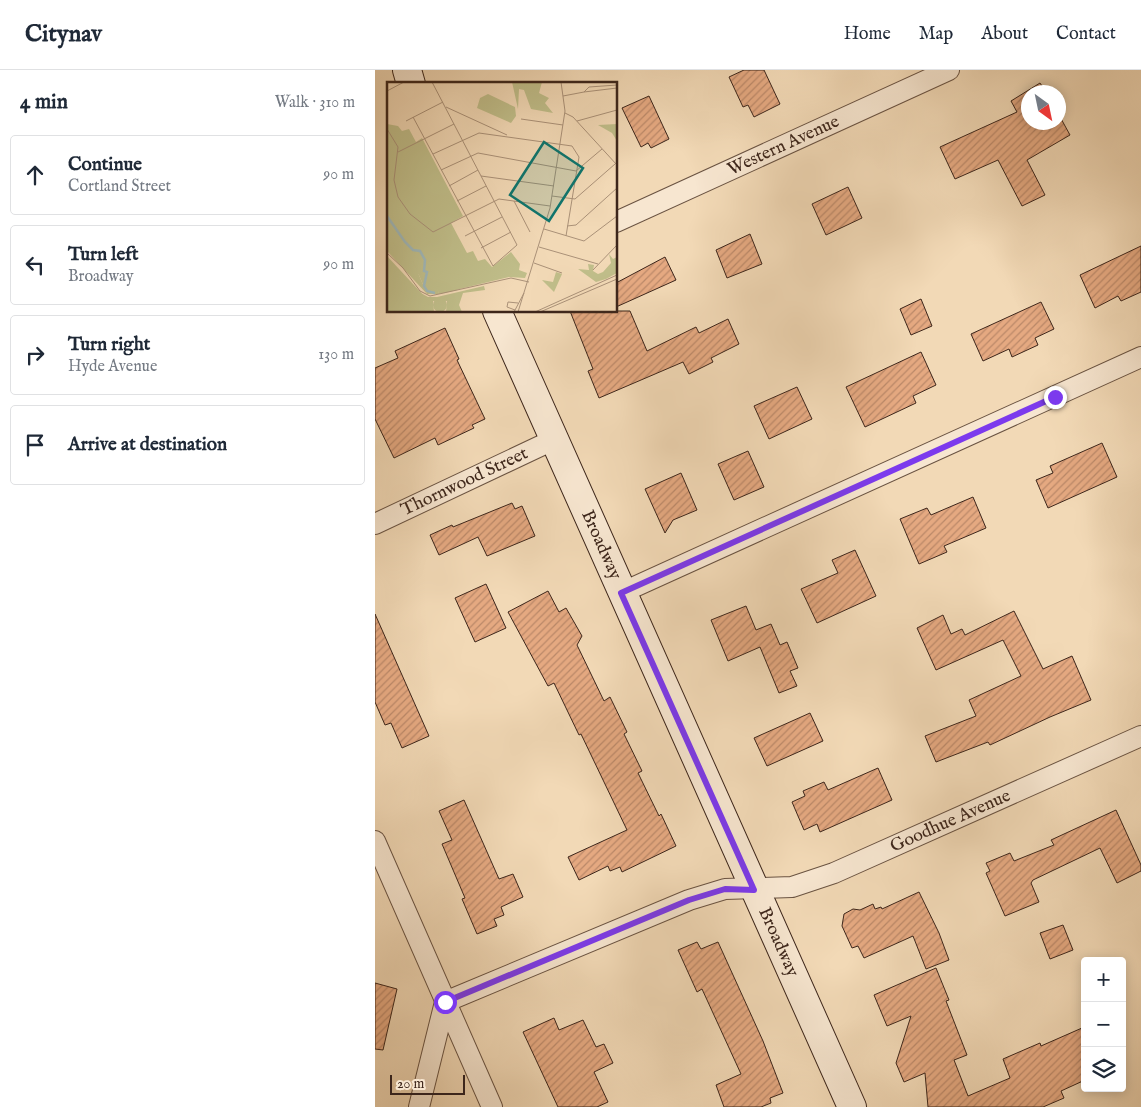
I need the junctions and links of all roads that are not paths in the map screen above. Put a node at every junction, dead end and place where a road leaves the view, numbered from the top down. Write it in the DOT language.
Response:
graph roads {
  1 [pos="949,70"];
  2 [pos="617,222"];
  3 [pos="497,312"];
  4 [pos="1141,357"];
  5 [pos="553,440"];
  6 [pos="375,524"];
  7 [pos="621,593"];
  8 [pos="1141,736"];
  9 [pos="375,841"];
  10 [pos="754,890"];
  11 [pos="445,1002"];
  12 [pos="419,1107"];
  13 [pos="492,1107"];
  14 [pos="852,1107"];
  1 -- 2 [label="street, Western Avenue"];
  3 -- 5 [label="main road, Broadway"];
  4 -- 7 [label="street"];
  5 -- 6 [label="street, Thornwood Street"];
  5 -- 7 [label="main road, Broadway"];
  7 -- 10 [label="main road, Broadway"];
  8 -- 10 [label="street, Goodhue Avenue"];
  9 -- 11 [label="street"];
  10 -- 11 [label="street, Goodhue Avenue"];
  10 -- 14 [label="main road, Broadway"];
  11 -- 12 [label="street"];
  11 -- 13 [label="street"];
}
